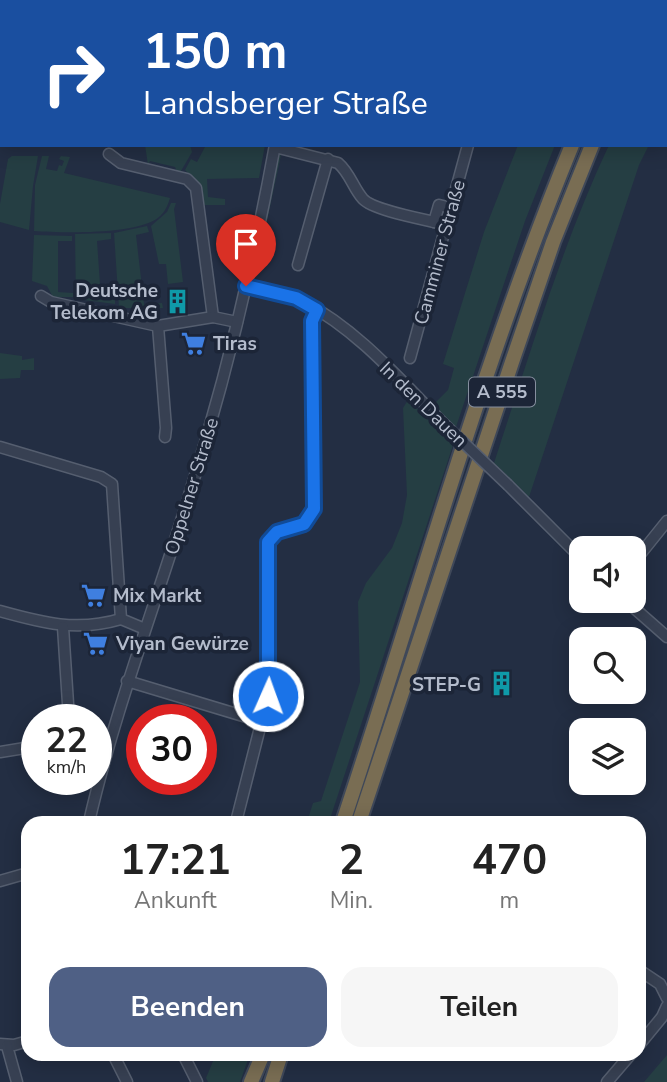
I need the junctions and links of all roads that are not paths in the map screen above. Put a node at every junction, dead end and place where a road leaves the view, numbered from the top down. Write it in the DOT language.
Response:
graph roads {
  1 [pos="275,147"];
  2 [pos="279,147"];
  3 [pos="467,147"];
  4 [pos="571,147"];
  5 [pos="591,147"];
  6 [pos="109,154"];
  7 [pos="328,159"];
  8 [pos="451,208"];
  9 [pos="434,222"];
  10 [pos="447,225"];
  11 [pos="298,265"];
  12 [pos="246,286"];
  13 [pos="41,296"];
  14 [pos="317,310"];
  15 [pos="213,317"];
  16 [pos="237,322"];
  17 [pos="159,326"];
  18 [pos="410,358"];
  19 [pos="164,437"];
  20 [pos="0,447"];
  21 [pos="667,521"];
  22 [pos="569,546"];
  23 [pos="646,547"];
  24 [pos="0,611"];
  25 [pos="640,613"];
  26 [pos="121,619"];
  27 [pos="63,627"];
  28 [pos="145,629"];
  29 [pos="667,637"];
  30 [pos="389,674"];
  31 [pos="127,681"];
  32 [pos="68,704"];
  33 [pos="263,722"];
  34 [pos="21,749"];
  35 [pos="0,752"];
  36 [pos="91,816"];
  37 [pos="238,816"];
  38 [pos="337,816"];
  39 [pos="344,816"];
  40 [pos="361,816"];
  41 [pos="21,875"];
  42 [pos="0,881"];
  43 [pos="646,975"];
  44 [pos="667,998"];
  45 [pos="667,1006"];
  46 [pos="646,1036"];
  47 [pos="4,1045"];
  48 [pos="116,1061"];
  49 [pos="186,1061"];
  50 [pos="254,1061"];
  51 [pos="260,1061"];
  52 [pos="266,1061"];
  53 [pos="279,1061"];
  54 [pos="625,1061"];
  55 [pos="17,1082"];
  56 [pos="127,1082"];
  57 [pos="197,1082"];
  58 [pos="249,1082"];
  59 [pos="259,1082"];
  60 [pos="272,1082"];
  61 [pos="607,1082"];
  1 -- 12 [label="street, Oppelner Straße"];
  2 -- 7 [label="street"];
  3 -- 8 [label="street, Camminer Straße"];
  4 -- 30 [label="highway, A 555"];
  5 -- 40 [label="highway, A 555"];
  6 -- 15 [label="street"];
  7 -- 9 [label="street"];
  7 -- 11 [label="street"];
  8 -- 9 [label="street"];
  8 -- 10 [label="street, Camminer Straße"];
  9 -- 10 [label="street"];
  10 -- 18 [label="street, Camminer Straße"];
  12 -- 14 [label="street, In den Dauen"];
  12 -- 16 [label="street, Oppelner Straße"];
  13 -- 17 [label="street"];
  14 -- 22 [label="street, In den Dauen, bridge"];
  14 -- 33 [label="street"];
  15 -- 16 [label="street"];
  15 -- 17 [label="street"];
  16 -- 28 [label="street, Oppelner Straße"];
  17 -- 19 [label="street"];
  20 -- 26 [label="street"];
  21 -- 23 [label="street"];
  24 -- 27 [label="street"];
  25 -- 29 [label="street"];
  26 -- 27 [label="street"];
  26 -- 28 [label="street"];
  27 -- 32 [label="street"];
  28 -- 31 [label="street, Oppelner Straße"];
  30 -- 38 [label="highway"];
  30 -- 39 [label="highway, A 555"];
  31 -- 33 [label="street"];
  31 -- 36 [label="street, Oppelner Straße"];
  33 -- 37 [label="street"];
  34 -- 35 [label="street"];
  41 -- 42 [label="street"];
  43 -- 44 [label="street"];
  45 -- 46 [label="street"];
  47 -- 55 [label="street"];
  48 -- 56 [label="street"];
  49 -- 57 [label="street"];
  50 -- 58 [label="highway"];
  51 -- 58 [label="highway"];
  52 -- 59 [label="highway"];
  53 -- 60 [label="highway"];
  54 -- 61 [label="street"];
}
